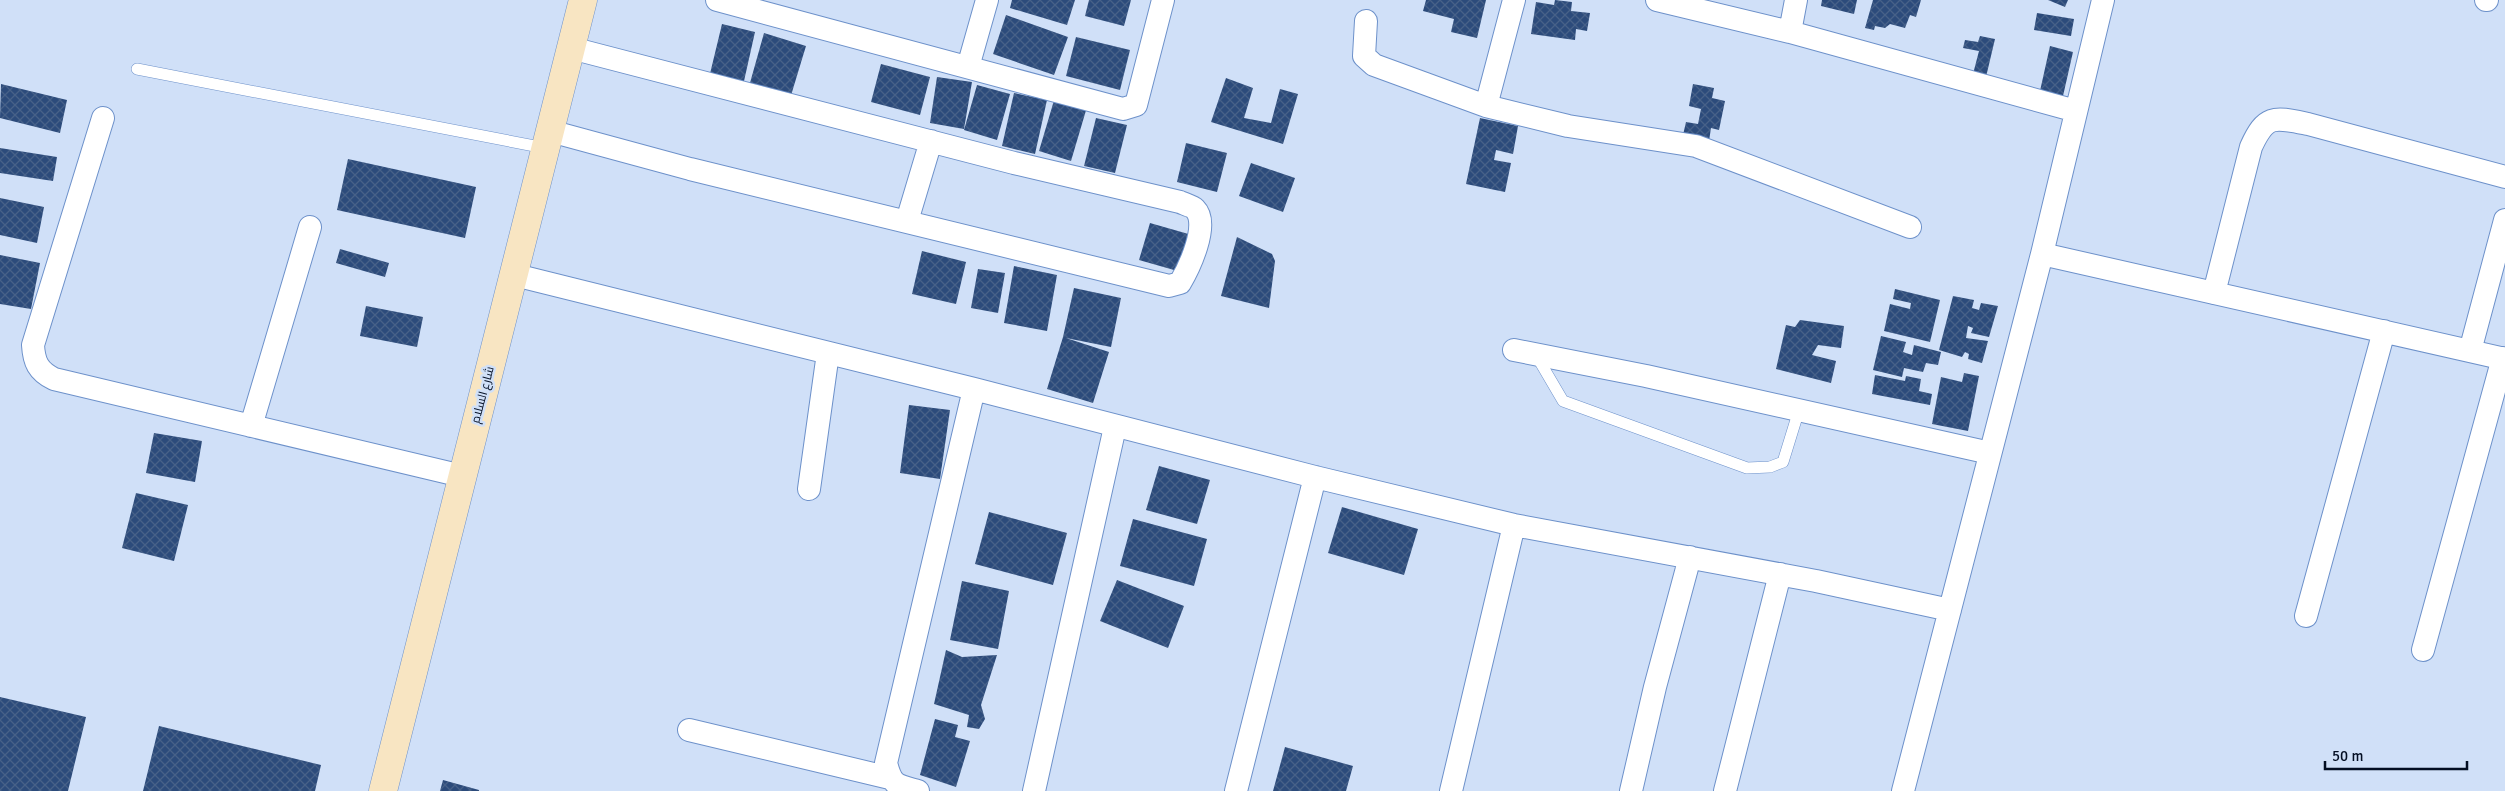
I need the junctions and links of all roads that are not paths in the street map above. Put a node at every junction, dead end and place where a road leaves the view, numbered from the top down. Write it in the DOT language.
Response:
graph roads {
  1 [pos="583,0"];
  2 [pos="717,0"];
  3 [pos="987,0"];
  4 [pos="1163,0"];
  5 [pos="1514,0"];
  6 [pos="1657,0"];
  7 [pos="1796,0"];
  8 [pos="2103,0"];
  9 [pos="1366,21"];
  10 [pos="1790,32"];
  11 [pos="571,48"];
  12 [pos="968,67"];
  13 [pos="137,69"];
  14 [pos="1486,106"];
  15 [pos="2076,111"];
  16 [pos="103,118"];
  17 [pos="548,140"];
  18 [pos="930,141"];
  19 [pos="2505,177"];
  20 [pos="2505,220"];
  21 [pos="907,221"];
  22 [pos="310,227"];
  23 [pos="1910,227"];
  24 [pos="2042,254"];
  25 [pos="515,276"];
  26 [pos="2214,293"];
  27 [pos="2384,331"];
  28 [pos="1514,350"];
  29 [pos="2470,351"];
  30 [pos="828,353"];
  31 [pos="1536,355"];
  32 [pos="2504,358"];
  33 [pos="974,389"];
  34 [pos="1798,410"];
  35 [pos="251,426"];
  36 [pos="1115,427"];
  37 [pos="1990,453"];
  38 [pos="462,476"];
  39 [pos="1315,477"];
  40 [pos="808,489"];
  41 [pos="1514,525"];
  42 [pos="1690,557"];
  43 [pos="1780,574"];
  44 [pos="1950,610"];
  45 [pos="2306,616"];
  46 [pos="2423,650"];
  47 [pos="689,730"];
  48 [pos="890,778"];
  49 [pos="383,791"];
  50 [pos="918,791"];
  51 [pos="1034,791"];
  52 [pos="1236,791"];
  53 [pos="1451,791"];
  54 [pos="1631,791"];
  55 [pos="1725,791"];
  56 [pos="1903,791"];
  1 -- 11 [label="main road, شارع السلام"];
  2 -- 12 [label="street"];
  3 -- 12 [label="street"];
  4 -- 12 [label="street"];
  5 -- 14 [label="street"];
  6 -- 10 [label="street"];
  7 -- 10 [label="street"];
  8 -- 15 [label="street"];
  9 -- 14 [label="street"];
  10 -- 15 [label="street"];
  11 -- 17 [label="main road, شارع السلام"];
  11 -- 18 [label="street"];
  13 -- 17 [label="lane"];
  14 -- 23 [label="street"];
  15 -- 24 [label="street"];
  16 -- 35 [label="street"];
  17 -- 21 [label="street"];
  17 -- 25 [label="main road, شارع السلام"];
  18 -- 21 [label="street"];
  18 -- 21 [label="street"];
  19 -- 26 [label="street"];
  20 -- 29 [label="street"];
  22 -- 35 [label="street"];
  24 -- 26 [label="street"];
  24 -- 37 [label="street"];
  25 -- 30 [label="street"];
  25 -- 38 [label="main road, شارع السلام"];
  26 -- 27 [label="street"];
  27 -- 29 [label="street"];
  27 -- 45 [label="street"];
  28 -- 31 [label="street"];
  29 -- 32 [label="street"];
  30 -- 33 [label="street"];
  30 -- 40 [label="street"];
  31 -- 34 [label="street"];
  31 -- 34 [label="lane"];
  32 -- 46 [label="street"];
  33 -- 36 [label="street"];
  33 -- 48 [label="street"];
  34 -- 37 [label="street"];
  35 -- 38 [label="street"];
  36 -- 39 [label="street"];
  36 -- 51 [label="street"];
  37 -- 44 [label="street"];
  38 -- 49 [label="main road, شارع السلام"];
  39 -- 41 [label="street"];
  39 -- 52 [label="street"];
  41 -- 42 [label="street"];
  41 -- 53 [label="street"];
  42 -- 43 [label="street"];
  42 -- 54 [label="street"];
  43 -- 44 [label="street"];
  43 -- 55 [label="street"];
  44 -- 56 [label="street"];
  47 -- 48 [label="street"];
  48 -- 50 [label="street"];
}
